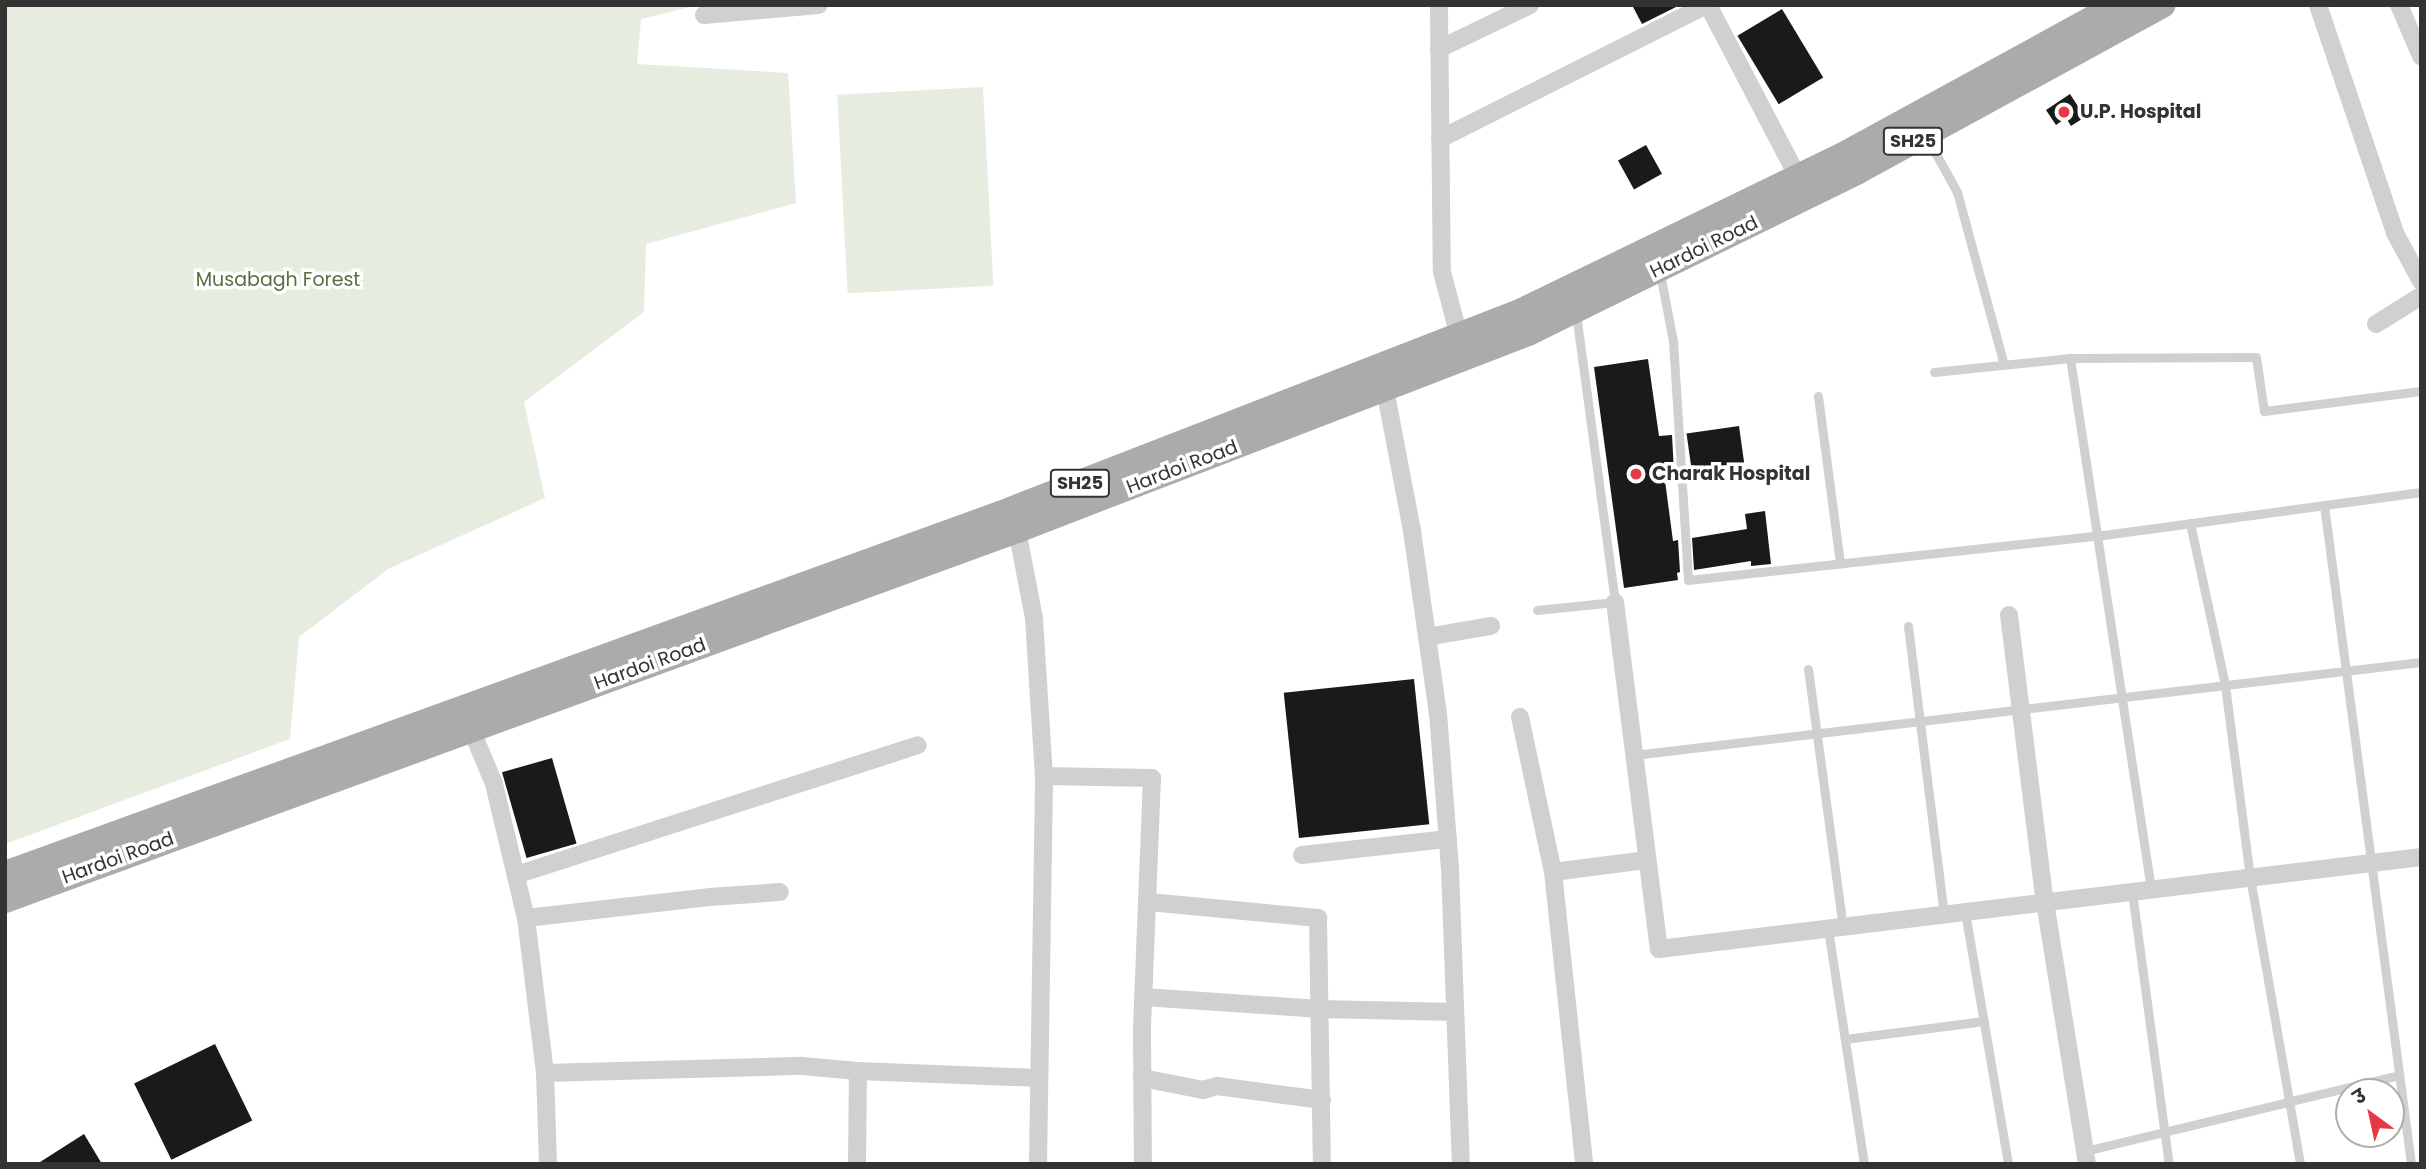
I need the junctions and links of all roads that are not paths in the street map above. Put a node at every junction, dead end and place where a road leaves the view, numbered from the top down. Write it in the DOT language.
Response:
graph roads {
  1 [pos="820,5"];
  2 [pos="1438,5"];
  3 [pos="1530,5"];
  4 [pos="1707,5"];
  5 [pos="2118,5"];
  6 [pos="2163,5"];
  7 [pos="2318,5"];
  8 [pos="2399,5"];
  9 [pos="705,15"];
  10 [pos="1439,49"];
  11 [pos="2421,56"];
  12 [pos="1925,135"];
  13 [pos="1440,139"];
  14 [pos="1798,177"];
  15 [pos="1659,269"];
  16 [pos="2421,281"];
  17 [pos="2421,296"];
  18 [pos="1572,299"];
  19 [pos="2376,324"];
  20 [pos="1462,347"];
  21 [pos="2070,358"];
  22 [pos="2004,365"];
  23 [pos="1934,372"];
  24 [pos="1385,389"];
  25 [pos="2421,391"];
  26 [pos="1818,396"];
  27 [pos="2421,492"];
  28 [pos="1054,505"];
  29 [pos="2324,505"];
  30 [pos="2190,523"];
  31 [pos="1017,530"];
  32 [pos="2096,536"];
  33 [pos="1840,564"];
  34 [pos="1615,603"];
  35 [pos="1537,610"];
  36 [pos="2009,615"];
  37 [pos="1491,626"];
  38 [pos="1908,626"];
  39 [pos="1427,637"];
  40 [pos="2421,662"];
  41 [pos="1808,668"];
  42 [pos="2344,671"];
  43 [pos="2225,685"];
  44 [pos="2121,697"];
  45 [pos="2021,709"];
  46 [pos="1520,717"];
  47 [pos="467,719"];
  48 [pos="1920,721"];
  49 [pos="1816,733"];
  50 [pos="918,745"];
  51 [pos="1634,755"];
  52 [pos="1044,776"];
  53 [pos="147,835"];
  54 [pos="1448,839"];
  55 [pos="1302,855"];
  56 [pos="2421,857"];
  57 [pos="1647,860"];
  58 [pos="2370,863"];
  59 [pos="1553,872"];
  60 [pos="5,874"];
  61 [pos="516,875"];
  62 [pos="2250,877"];
  63 [pos="2151,890"];
  64 [pos="780,892"];
  65 [pos="2132,892"];
  66 [pos="5,900"];
  67 [pos="1149,902"];
  68 [pos="2045,902"];
  69 [pos="1965,912"];
  70 [pos="1944,915"];
  71 [pos="526,918"];
  72 [pos="1836,928"];
  73 [pos="1144,997"];
  74 [pos="1320,1009"];
  75 [pos="1455,1012"];
  76 [pos="1984,1021"];
  77 [pos="1845,1039"];
  78 [pos="858,1071"];
  79 [pos="545,1073"];
  80 [pos="2399,1075"];
  81 [pos="1038,1078"];
  82 [pos="1142,1078"];
  83 [pos="1322,1100"];
  84 [pos="2289,1100"];
  85 [pos="2165,1133"];
  86 [pos="2086,1157"];
  87 [pos="548,1164"];
  88 [pos="857,1164"];
  89 [pos="1038,1164"];
  90 [pos="1143,1164"];
  91 [pos="1322,1164"];
  92 [pos="1461,1164"];
  93 [pos="1584,1164"];
  94 [pos="1864,1164"];
  95 [pos="2008,1164"];
  96 [pos="2169,1164"];
  97 [pos="2300,1164"];
  98 [pos="2411,1164"];
  1 -- 9 [label="street"];
  2 -- 10 [label="street"];
  3 -- 10 [label="street"];
  4 -- 13 [label="street"];
  4 -- 14 [label="street"];
  5 -- 14 [label="main road, Hardoi Road / SH25"];
  6 -- 12 [label="main road, Hardoi Road / SH25"];
  7 -- 16 [label="street"];
  8 -- 11 [label="street"];
  10 -- 13 [label="street"];
  12 -- 15 [label="main road, Hardoi Road / SH25"];
  12 -- 22 [label="lane"];
  13 -- 20 [label="street"];
  14 -- 18 [label="main road, Hardoi Road / SH25"];
  15 -- 18 [label="main road, Hardoi Road / SH25"];
  15 -- 33 [label="lane"];
  17 -- 19 [label="street"];
  18 -- 20 [label="main road, Hardoi Road / SH25"];
  18 -- 34 [label="lane"];
  20 -- 24 [label="main road, Hardoi Road / SH25"];
  20 -- 28 [label="main road, Hardoi Road / SH25"];
  21 -- 22 [label="lane"];
  21 -- 25 [label="lane"];
  21 -- 32 [label="lane"];
  22 -- 23 [label="lane"];
  24 -- 28 [label="main road, Hardoi Road / SH25"];
  24 -- 39 [label="street"];
  26 -- 33 [label="lane"];
  27 -- 29 [label="lane"];
  28 -- 31 [label="main road, Hardoi Road / SH25"];
  28 -- 47 [label="main road, Hardoi Road / SH25"];
  29 -- 30 [label="lane"];
  29 -- 42 [label="lane"];
  30 -- 32 [label="lane"];
  30 -- 43 [label="lane"];
  31 -- 47 [label="main road, Hardoi Road / SH25"];
  31 -- 52 [label="street"];
  32 -- 33 [label="lane"];
  32 -- 44 [label="lane"];
  34 -- 35 [label="lane"];
  34 -- 51 [label="street"];
  36 -- 45 [label="street"];
  37 -- 39 [label="street"];
  38 -- 48 [label="lane"];
  39 -- 54 [label="street"];
  40 -- 42 [label="lane"];
  41 -- 49 [label="lane"];
  42 -- 43 [label="lane"];
  42 -- 58 [label="lane"];
  43 -- 44 [label="lane"];
  43 -- 62 [label="lane"];
  44 -- 45 [label="lane"];
  44 -- 63 [label="lane"];
  45 -- 48 [label="lane"];
  45 -- 68 [label="street"];
  46 -- 59 [label="street"];
  47 -- 53 [label="main road, Hardoi Road / SH25"];
  47 -- 61 [label="street"];
  48 -- 49 [label="lane"];
  48 -- 70 [label="lane"];
  49 -- 51 [label="lane"];
  49 -- 72 [label="lane"];
  50 -- 61 [label="street"];
  51 -- 57 [label="street"];
  52 -- 67 [label="street"];
  52 -- 81 [label="street"];
  53 -- 60 [label="main road, Hardoi Road / SH25"];
  53 -- 66 [label="main road, Hardoi Road / SH25"];
  54 -- 55 [label="street"];
  54 -- 75 [label="street"];
  56 -- 58 [label="street"];
  57 -- 59 [label="street"];
  57 -- 72 [label="street"];
  58 -- 62 [label="street"];
  58 -- 80 [label="lane"];
  59 -- 93 [label="street"];
  61 -- 71 [label="street"];
  62 -- 63 [label="street"];
  62 -- 84 [label="lane"];
  63 -- 65 [label="street"];
  64 -- 71 [label="street"];
  65 -- 68 [label="street"];
  65 -- 85 [label="lane"];
  67 -- 73 [label="street"];
  67 -- 74 [label="street"];
  68 -- 69 [label="street"];
  68 -- 86 [label="street"];
  69 -- 70 [label="street"];
  69 -- 76 [label="lane"];
  70 -- 72 [label="street"];
  71 -- 79 [label="street"];
  72 -- 77 [label="lane"];
  73 -- 74 [label="street"];
  73 -- 82 [label="street"];
  74 -- 75 [label="street"];
  74 -- 83 [label="street"];
  75 -- 92 [label="street"];
  76 -- 77 [label="lane"];
  76 -- 95 [label="lane"];
  77 -- 94 [label="lane"];
  78 -- 79 [label="street"];
  78 -- 81 [label="street"];
  78 -- 88 [label="street"];
  79 -- 87 [label="street"];
  80 -- 84 [label="lane"];
  80 -- 98 [label="lane"];
  81 -- 89 [label="street"];
  82 -- 83 [label="street"];
  82 -- 90 [label="street"];
  83 -- 91 [label="street"];
  84 -- 85 [label="lane"];
  84 -- 97 [label="lane"];
  85 -- 86 [label="lane"];
  85 -- 96 [label="lane"];
}
